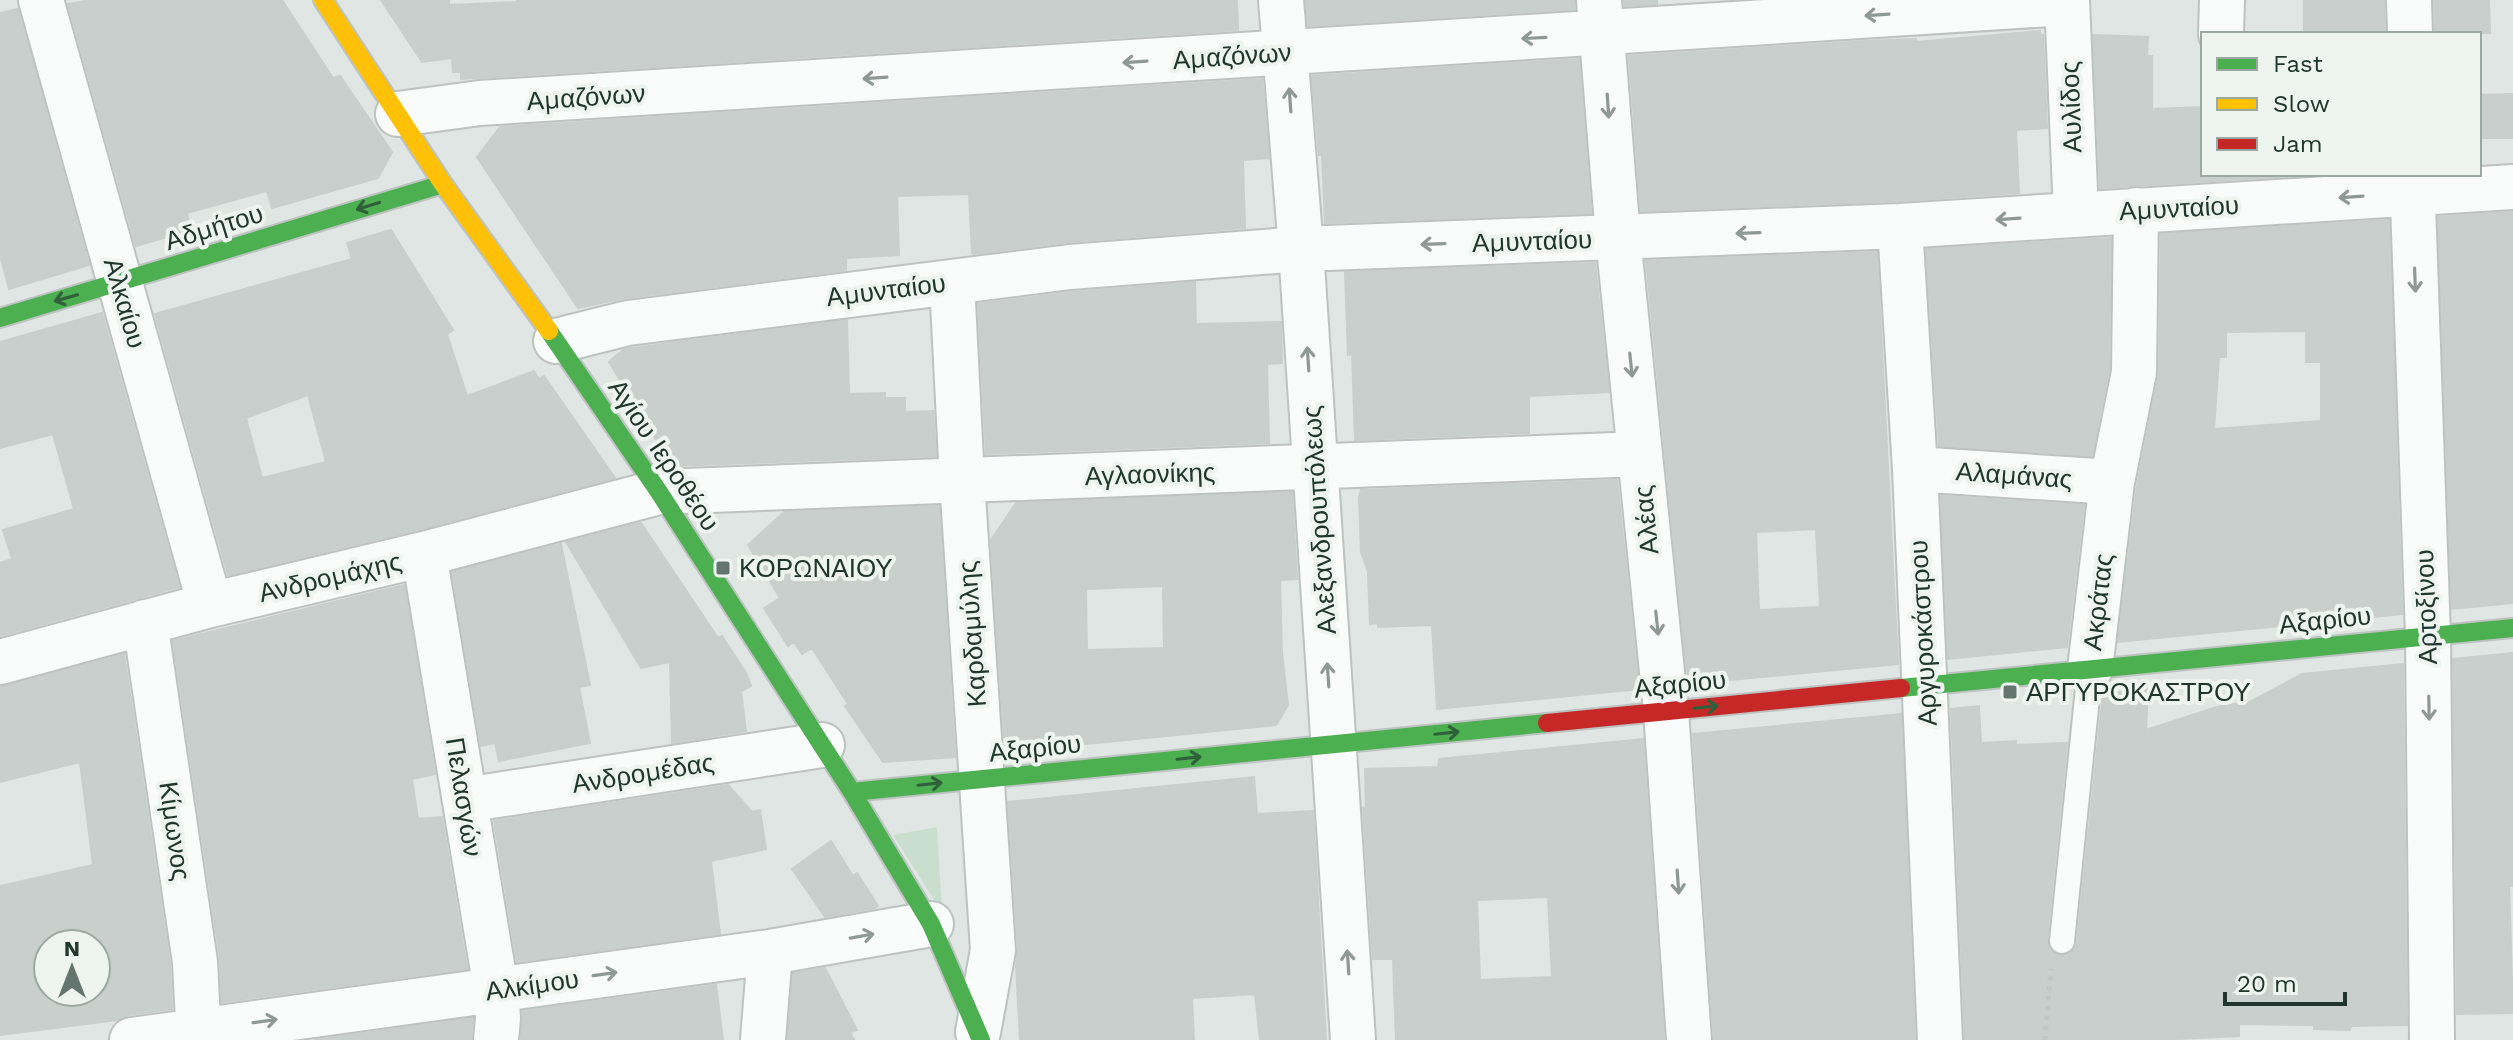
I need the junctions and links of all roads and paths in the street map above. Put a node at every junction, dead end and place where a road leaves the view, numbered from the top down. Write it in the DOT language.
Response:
graph roads {
  1 [pos="41,0"];
  2 [pos="323,0"];
  3 [pos="1281,0"];
  4 [pos="2222,0"];
  5 [pos="2409,0"];
  6 [pos="2067,1"];
  7 [pos="1601,17"];
  8 [pos="2221,32"];
  9 [pos="2410,32"];
  10 [pos="1286,52"];
  11 [pos="398,114"];
  12 [pos="443,184"];
  13 [pos="2412,184"];
  14 [pos="2513,187"];
  15 [pos="2220,190"];
  16 [pos="2136,210"];
  17 [pos="2076,214"];
  18 [pos="1900,226"];
  19 [pos="1618,237"];
  20 [pos="1301,249"];
  21 [pos="952,282"];
  22 [pos="119,283"];
  23 [pos="0,318"];
  24 [pos="556,341"];
  25 [pos="1640,454"];
  26 [pos="1316,468"];
  27 [pos="1915,469"];
  28 [pos="962,480"];
  29 [pos="2112,482"];
  30 [pos="659,492"];
  31 [pos="424,554"];
  32 [pos="210,605"];
  33 [pos="145,622"];
  34 [pos="2513,628"];
  35 [pos="2428,636"];
  36 [pos="0,662"];
  37 [pos="2090,669"];
  38 [pos="1925,686"];
  39 [pos="1666,711"];
  40 [pos="1333,744"];
  41 [pos="822,745"];
  42 [pos="982,779"];
  43 [pos="852,792"];
  44 [pos="465,800"];
  45 [pos="931,924"];
  46 [pos="2062,941"];
  47 [pos="770,952"];
  48 [pos="496,989"];
  49 [pos="200,1035"];
  50 [pos="980,1036"];
  51 [pos="132,1040"];
  52 [pos="496,1040"];
  53 [pos="763,1040"];
  54 [pos="1353,1040"];
  55 [pos="1689,1040"];
  56 [pos="1940,1040"];
  57 [pos="2045,1040"];
  58 [pos="2432,1040"];
  1 -- 22 [label="street, Αλκαίου"];
  2 -- 11 [label="street, Αγίου Ιεροθέου"];
  3 -- 10 [label="street, Αλεξανδρουπόλεως"];
  4 -- 8 [label="street"];
  5 -- 9 [label="street"];
  6 -- 7 [label="street, Αμαζόνων, one-way"];
  6 -- 17 [label="street, Αυλίδος"];
  7 -- 10 [label="street, Αμαζόνων, one-way"];
  7 -- 19 [label="street, Αλέας, one-way"];
  10 -- 11 [label="street, Αμαζόνων, one-way"];
  20 -- 10 [label="street, Αλεξανδρουπόλεως, one-way"];
  11 -- 12 [label="street, Αγίου Ιεροθέου"];
  12 -- 22 [label="street, Αδμήτου, one-way"];
  12 -- 24 [label="street, Αγίου Ιεροθέου"];
  13 -- 14 [label="street, Αμυνταίου"];
  13 -- 15 [label="street, Αμυνταίου, one-way"];
  13 -- 35 [label="street, Αρτοξίνου, one-way"];
  15 -- 16 [label="street, Αμυνταίου"];
  16 -- 17 [label="street, Αμυνταίου"];
  16 -- 29 [label="street, Ακράτας"];
  17 -- 18 [label="street, Αμυνταίου, one-way"];
  18 -- 19 [label="street, Αμυνταίου, one-way"];
  18 -- 27 [label="street, Αργυροκάστρου"];
  19 -- 20 [label="street, Αμυνταίου, one-way"];
  19 -- 25 [label="street, Αλέας, one-way"];
  20 -- 21 [label="street, Αμυνταίου"];
  26 -- 20 [label="street, Αλεξανδρουπόλεως, one-way"];
  21 -- 24 [label="street, Αμυνταίου"];
  21 -- 28 [label="street, Καρδαμύλης"];
  22 -- 23 [label="street, Αδμήτου, one-way"];
  22 -- 32 [label="street, Αλκαίου"];
  24 -- 30 [label="street, Αγίου Ιεροθέου"];
  25 -- 26 [label="street, Αγλαονίκης"];
  25 -- 39 [label="street, Αλέας, one-way"];
  26 -- 28 [label="street, Αγλαονίκης"];
  40 -- 26 [label="street, Αλεξανδρουπόλεως, one-way"];
  27 -- 29 [label="street, Αλαμάνας"];
  27 -- 38 [label="street, Αργυροκάστρου"];
  28 -- 30 [label="street, Αγλαονίκης"];
  28 -- 42 [label="street, Καρδαμύλης"];
  29 -- 37 [label="street, Ακράτας"];
  30 -- 31 [label="street, Ανδρομάχης"];
  30 -- 41 [label="street, Αγίου Ιεροθέου"];
  31 -- 32 [label="street, Ανδρομάχης"];
  31 -- 44 [label="street, Πελασγών"];
  32 -- 33 [label="street, Ανδρομάχης"];
  33 -- 36 [label="street, Ανδρομάχης"];
  33 -- 49 [label="street, Κίμωνος"];
  34 -- 35 [label="street, Αξαρίου"];
  35 -- 37 [label="street, Αξαρίου"];
  35 -- 58 [label="street, Αρτοξίνου, one-way"];
  37 -- 38 [label="street, Αξαρίου"];
  37 -- 46 [label="lane, Ακράτας"];
  39 -- 38 [label="street, Αξαρίου, one-way"];
  38 -- 56 [label="street, Αργυροκάστρου"];
  40 -- 39 [label="street, Αξαρίου, one-way"];
  39 -- 55 [label="street, Αλέας, one-way"];
  42 -- 40 [label="street, Αξαρίου, one-way"];
  54 -- 40 [label="street, Αλεξανδρουπόλεως, one-way"];
  41 -- 43 [label="street, Αγίου Ιεροθέου"];
  41 -- 44 [label="street, Ανδρομέδας"];
  43 -- 42 [label="street, Αξαρίου, one-way"];
  42 -- 50 [label="street, Καρδαμύλης"];
  43 -- 45 [label="street, Αγίου Ιεροθέου"];
  44 -- 48 [label="street, Πελασγών"];
  47 -- 45 [label="street, Αλκίμου, one-way"];
  45 -- 50 [label="street, Αγίου Ιεροθέου"];
  46 -- 57 [label="path"];
  48 -- 47 [label="street, Αλκίμου, one-way"];
  47 -- 53 [label="street"];
  49 -- 48 [label="street, Αλκίμου, one-way"];
  48 -- 52 [label="street, Πελασγών"];
  49 -- 51 [label="street, Αλκίμου"];
}
